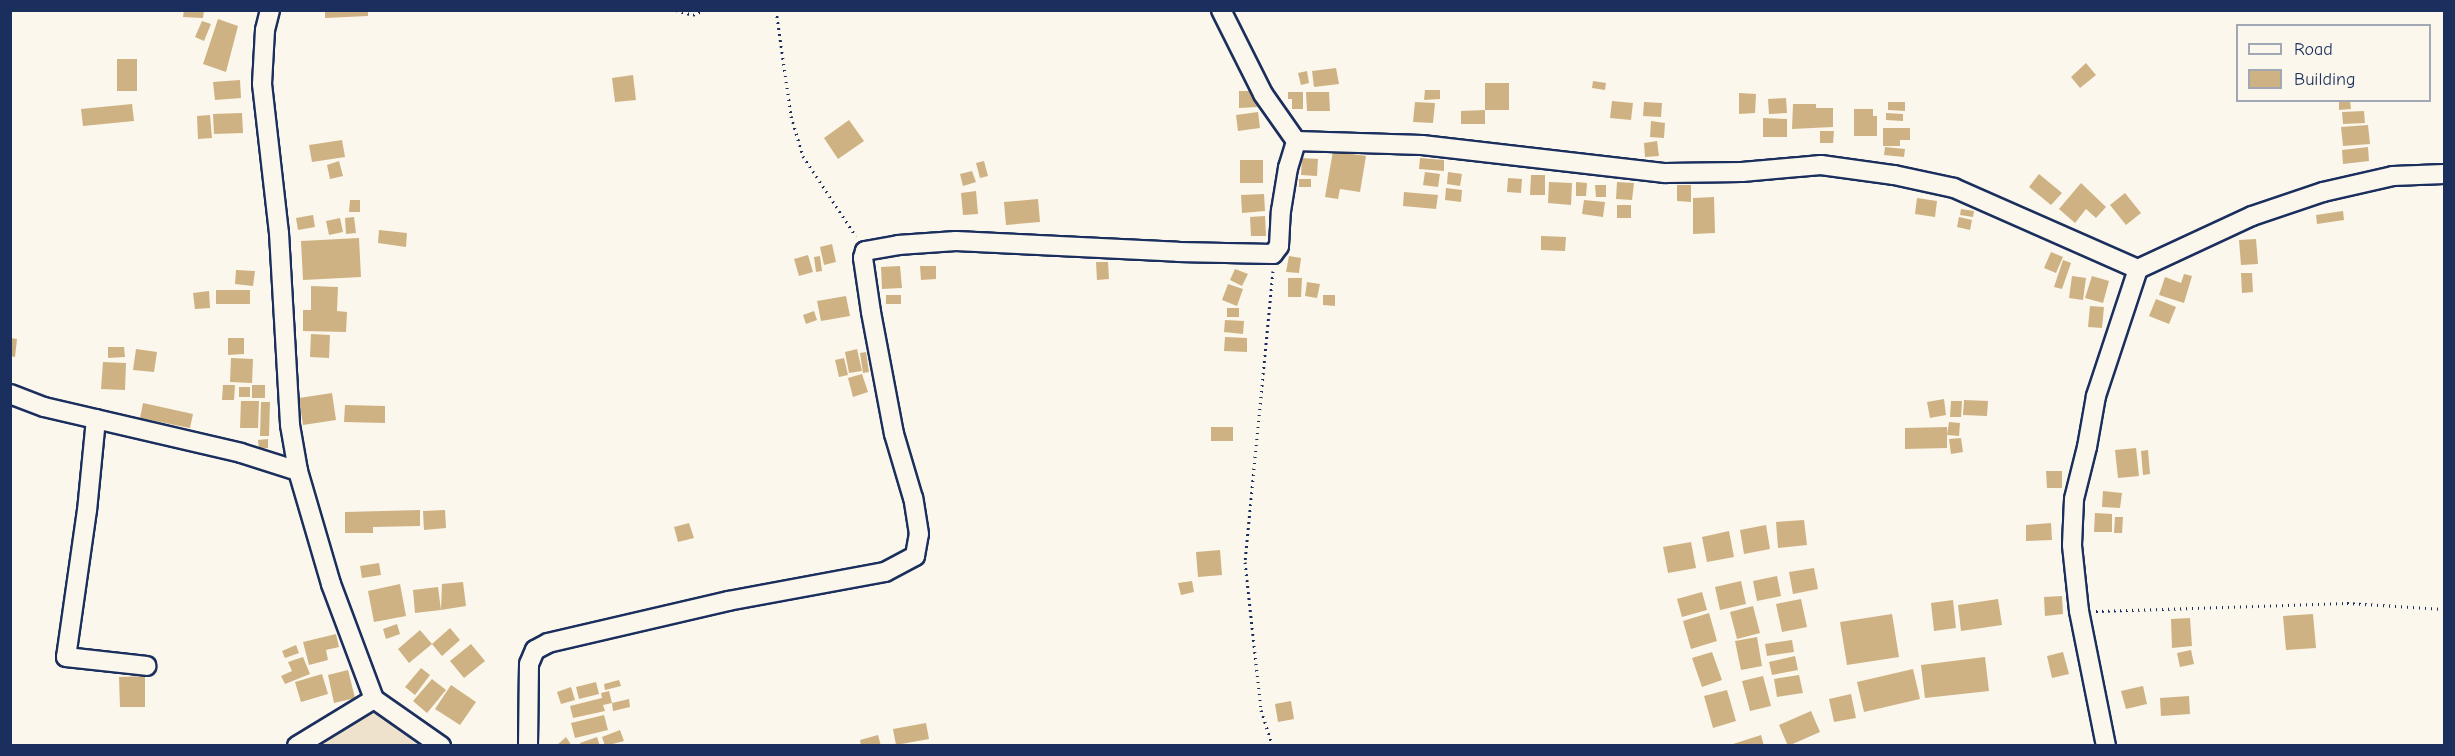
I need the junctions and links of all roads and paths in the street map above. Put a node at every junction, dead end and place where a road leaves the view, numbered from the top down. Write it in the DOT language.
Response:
graph roads {
  1 [pos="270,10"];
  2 [pos="676,10"];
  3 [pos="704,10"];
  4 [pos="776,10"];
  5 [pos="1221,10"];
  6 [pos="1296,141"];
  7 [pos="2445,174"];
  8 [pos="865,251"];
  9 [pos="1273,254"];
  10 [pos="2138,269"];
  11 [pos="10,394"];
  12 [pos="96,419"];
  13 [pos="298,471"];
  14 [pos="2445,609"];
  15 [pos="2079,611"];
  16 [pos="147,666"];
  17 [pos="374,699"];
  18 [pos="297,746"];
  19 [pos="441,746"];
  20 [pos="528,746"];
  21 [pos="1273,746"];
  22 [pos="2106,746"];
  1 -- 13 [label="street"];
  2 -- 3 [label="path"];
  4 -- 8 [label="path"];
  5 -- 6 [label="street"];
  6 -- 9 [label="street"];
  6 -- 10 [label="street"];
  7 -- 10 [label="street"];
  8 -- 9 [label="street"];
  8 -- 20 [label="street"];
  9 -- 21 [label="path"];
  10 -- 15 [label="street"];
  11 -- 12 [label="street"];
  12 -- 13 [label="street"];
  12 -- 16 [label="street"];
  13 -- 17 [label="street"];
  14 -- 15 [label="path"];
  15 -- 22 [label="street"];
  17 -- 18 [label="street"];
  17 -- 19 [label="street"];
}
